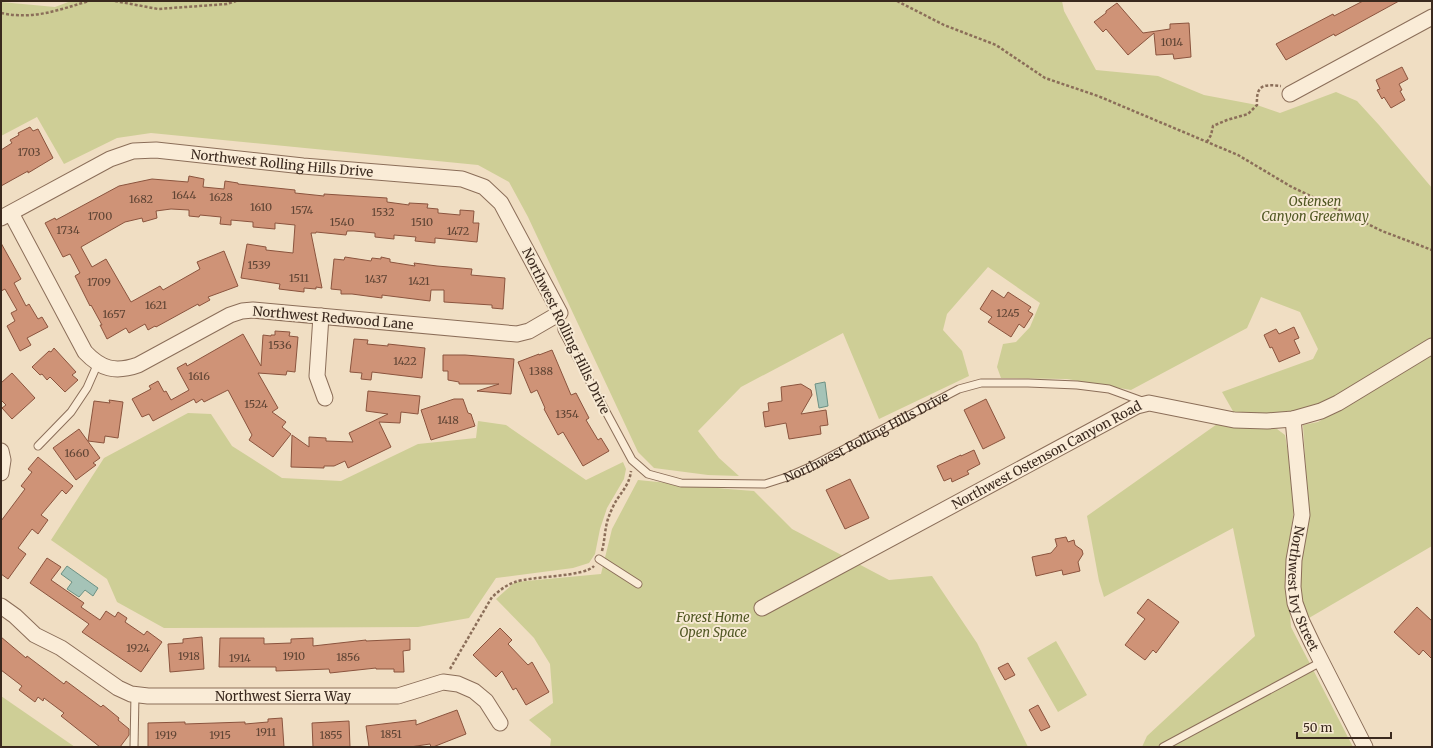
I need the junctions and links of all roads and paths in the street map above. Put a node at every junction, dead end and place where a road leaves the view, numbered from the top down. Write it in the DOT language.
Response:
graph roads {
  1 [pos="89,1"];
  2 [pos="115,1"];
  3 [pos="236,1"];
  4 [pos="897,1"];
  5 [pos="1,13"];
  6 [pos="1432,17"];
  7 [pos="1290,94"];
  8 [pos="1207,142"];
  9 [pos="6,216"];
  10 [pos="1432,250"];
  11 [pos="560,313"];
  12 [pos="321,316"];
  13 [pos="1432,346"];
  14 [pos="98,363"];
  15 [pos="325,398"];
  16 [pos="1149,403"];
  17 [pos="1294,419"];
  18 [pos="38,446"];
  19 [pos="1,451"];
  20 [pos="632,460"];
  21 [pos="1,473"];
  22 [pos="599,559"];
  23 [pos="638,584"];
  24 [pos="1,606"];
  25 [pos="762,608"];
  26 [pos="1321,662"];
  27 [pos="443,682"];
  28 [pos="135,694"];
  29 [pos="500,723"];
  30 [pos="134,747"];
  31 [pos="1163,747"];
  32 [pos="1365,747"];
  1 -- 5 [label="path"];
  2 -- 3 [label="path"];
  4 -- 8 [label="path"];
  6 -- 7 [label="street"];
  7 -- 8 [label="path"];
  8 -- 10 [label="path"];
  9 -- 11 [label="street, Northwest Rolling Hills Drive"];
  9 -- 14 [label="street, Northwest Redwood Lane"];
  11 -- 12 [label="street, Northwest Redwood Lane"];
  11 -- 20 [label="lane, Northwest Rolling Hills Drive"];
  12 -- 14 [label="street, Northwest Redwood Lane"];
  12 -- 15 [label="street"];
  13 -- 17 [label="street, Northwest Ostenson Canyon Road"];
  14 -- 18 [label="lane"];
  16 -- 17 [label="street, Northwest Ostenson Canyon Road"];
  16 -- 20 [label="lane, Northwest Rolling Hills Drive"];
  16 -- 25 [label="street, Northwest Ostenson Canyon Road"];
  17 -- 26 [label="street, Northwest Ivy Street"];
  19 -- 21 [label="street"];
  20 -- 22 [label="path"];
  22 -- 23 [label="lane"];
  22 -- 27 [label="path"];
  24 -- 28 [label="street, Northwest Sierra Way"];
  26 -- 31 [label="lane"];
  26 -- 32 [label="street, Northwest Ivy Street"];
  27 -- 28 [label="street, Northwest Sierra Way"];
  27 -- 29 [label="street, Northwest Sierra Way"];
  28 -- 30 [label="lane"];
}
